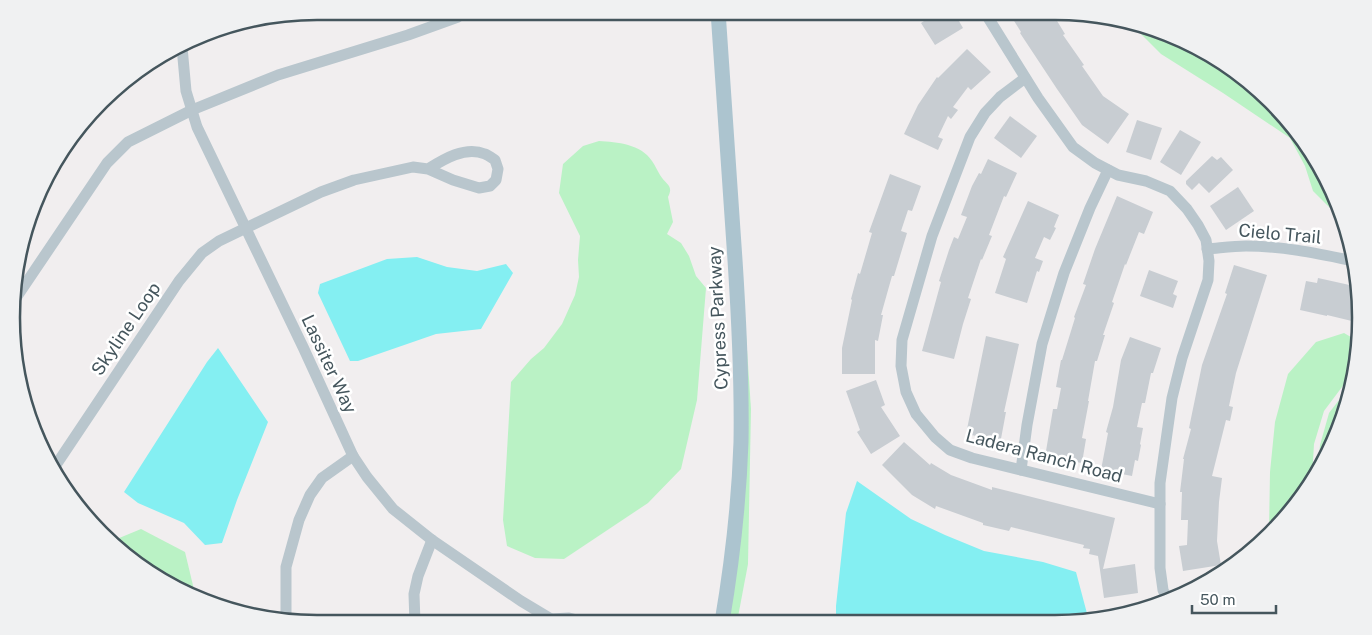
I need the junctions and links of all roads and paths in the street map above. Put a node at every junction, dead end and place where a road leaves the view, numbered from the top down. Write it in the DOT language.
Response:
graph roads {
  1 [pos="450,20"];
  2 [pos="719,20"];
  3 [pos="990,20"];
  4 [pos="182,53"];
  5 [pos="1025,78"];
  6 [pos="192,110"];
  7 [pos="428,169"];
  8 [pos="1108,170"];
  9 [pos="245,229"];
  10 [pos="1207,249"];
  11 [pos="1346,259"];
  12 [pos="22,289"];
  13 [pos="353,456"];
  14 [pos="58,462"];
  15 [pos="1021,470"];
  16 [pos="1160,504"];
  17 [pos="432,540"];
  18 [pos="1165,593"];
  19 [pos="286,613"];
  20 [pos="415,615"];
  21 [pos="544,615"];
  22 [pos="723,615"];
  1 -- 6 [label="street"];
  2 -- 22 [label="main road, Cypress Parkway"];
  3 -- 5 [label="street"];
  4 -- 6 [label="street, Lassiter Way"];
  5 -- 8 [label="street"];
  5 -- 15 [label="street, Ladera Ranch Road"];
  6 -- 9 [label="street, Lassiter Way"];
  6 -- 12 [label="street"];
  7 -- 7 [label="street"];
  7 -- 9 [label="street, Skyline Loop"];
  8 -- 10 [label="street"];
  8 -- 15 [label="street"];
  9 -- 13 [label="street, Lassiter Way"];
  9 -- 14 [label="street, Skyline Loop"];
  10 -- 11 [label="street, Cielo Trail"];
  10 -- 16 [label="street"];
  13 -- 17 [label="street, Lassiter Way"];
  13 -- 19 [label="street"];
  15 -- 16 [label="street, Ladera Ranch Road"];
  16 -- 18 [label="street"];
  17 -- 20 [label="street"];
  17 -- 21 [label="street, Lassiter Way"];
}
